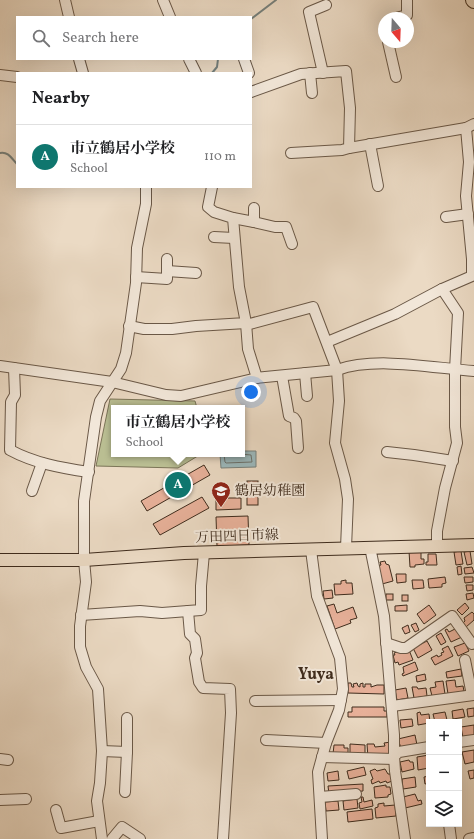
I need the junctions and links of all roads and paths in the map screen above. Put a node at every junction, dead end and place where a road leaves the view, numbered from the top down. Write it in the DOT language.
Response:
graph roads {
  1 [pos="65,0"];
  2 [pos="162,0"];
  3 [pos="407,0"];
  4 [pos="326,5"];
  5 [pos="406,12"];
  6 [pos="69,16"];
  7 [pos="170,16"];
  8 [pos="389,48"];
  9 [pos="78,60"];
  10 [pos="190,60"];
  11 [pos="244,60"];
  12 [pos="83,72"];
  13 [pos="196,72"];
  14 [pos="249,72"];
  15 [pos="323,72"];
  16 [pos="310,73"];
  17 [pos="0,75"];
  18 [pos="16,77"];
  19 [pos="396,77"];
  20 [pos="253,91"];
  21 [pos="312,93"];
  22 [pos="470,126"];
  23 [pos="370,144"];
  24 [pos="349,148"];
  25 [pos="291,153"];
  26 [pos="378,186"];
  27 [pos="146,188"];
  28 [pos="212,188"];
  29 [pos="254,208"];
  30 [pos="468,214"];
  31 [pos="446,217"];
  32 [pos="233,218"];
  33 [pos="254,222"];
  34 [pos="214,237"];
  35 [pos="234,238"];
  36 [pos="292,244"];
  37 [pos="167,259"];
  38 [pos="167,272"];
  39 [pos="196,273"];
  40 [pos="136,277"];
  41 [pos="442,289"];
  42 [pos="246,324"];
  43 [pos="129,326"];
  44 [pos="327,342"];
  45 [pos="0,366"];
  46 [pos="14,368"];
  47 [pos="336,370"];
  48 [pos="455,370"];
  49 [pos="474,371"];
  50 [pos="305,373"];
  51 [pos="282,376"];
  52 [pos="256,378"];
  53 [pos="112,382"];
  54 [pos="307,396"];
  55 [pos="10,434"];
  56 [pos="0,439"];
  57 [pos="298,448"];
  58 [pos="387,452"];
  59 [pos="452,461"];
  60 [pos="42,463"];
  61 [pos="88,472"];
  62 [pos="32,491"];
  63 [pos="437,545"];
  64 [pos="474,545"];
  65 [pos="370,547"];
  66 [pos="346,548"];
  67 [pos="310,550"];
  68 [pos="204,553"];
  69 [pos="0,560"];
  70 [pos="84,560"];
  71 [pos="188,611"];
  72 [pos="81,616"];
  73 [pos="386,643"];
  74 [pos="472,644"];
  75 [pos="465,660"];
  76 [pos="473,695"];
  77 [pos="341,700"];
  78 [pos="255,701"];
  79 [pos="392,706"];
  80 [pos="127,718"];
  81 [pos="266,740"];
  82 [pos="474,740"];
  83 [pos="462,742"];
  84 [pos="326,743"];
  85 [pos="426,748"];
  86 [pos="102,751"];
  87 [pos="127,752"];
  88 [pos="322,756"];
  89 [pos="394,758"];
  90 [pos="125,792"];
  91 [pos="356,794"];
  92 [pos="320,797"];
  93 [pos="26,799"];
  94 [pos="0,800"];
  95 [pos="56,810"];
  96 [pos="99,821"];
  97 [pos="449,827"];
  98 [pos="474,838"];
  99 [pos="102,839"];
  100 [pos="112,839"];
  101 [pos="140,839"];
  102 [pos="223,839"];
  103 [pos="322,839"];
  104 [pos="404,839"];
  105 [pos="451,839"];
  106 [pos="469,839"];
  1 -- 6 [label="street"];
  2 -- 7 [label="street"];
  3 -- 5 [label="street"];
  4 -- 15 [label="street"];
  8 -- 19 [label="street"];
  9 -- 12 [label="street"];
  10 -- 13 [label="street"];
  11 -- 14 [label="street"];
  15 -- 16 [label="street"];
  15 -- 24 [label="street"];
  16 -- 20 [label="street"];
  16 -- 21 [label="street"];
  17 -- 18 [label="street"];
  22 -- 23 [label="street"];
  22 -- 30 [label="street"];
  23 -- 24 [label="street"];
  23 -- 26 [label="street"];
  24 -- 25 [label="street"];
  27 -- 40 [label="street"];
  28 -- 32 [label="street"];
  29 -- 33 [label="street"];
  30 -- 31 [label="street"];
  30 -- 41 [label="street"];
  32 -- 33 [label="street"];
  32 -- 35 [label="street"];
  33 -- 36 [label="street"];
  34 -- 35 [label="street"];
  35 -- 42 [label="street"];
  37 -- 38 [label="street"];
  38 -- 39 [label="street"];
  38 -- 40 [label="street"];
  40 -- 43 [label="street"];
  41 -- 44 [label="street"];
  41 -- 48 [label="street"];
  42 -- 43 [label="street"];
  42 -- 44 [label="street"];
  42 -- 52 [label="street"];
  43 -- 53 [label="street"];
  44 -- 47 [label="street"];
  45 -- 46 [label="street"];
  46 -- 53 [label="street"];
  46 -- 55 [label="street"];
  47 -- 48 [label="street"];
  47 -- 50 [label="street"];
  47 -- 66 [label="street"];
  48 -- 49 [label="street"];
  48 -- 59 [label="street"];
  50 -- 51 [label="street"];
  50 -- 54 [label="street"];
  51 -- 52 [label="street"];
  51 -- 57 [label="street"];
  52 -- 53 [label="street"];
  53 -- 61 [label="street"];
  55 -- 56 [label="street"];
  55 -- 60 [label="street"];
  58 -- 59 [label="street"];
  59 -- 63 [label="street"];
  60 -- 61 [label="street"];
  60 -- 62 [label="street"];
  61 -- 70 [label="street"];
  63 -- 64 [label="main road, 万田四日市線"];
  63 -- 65 [label="main road, 万田四日市線"];
  65 -- 66 [label="main road, 万田四日市線"];
  65 -- 73 [label="street"];
  66 -- 67 [label="main road, 万田四日市線"];
  67 -- 68 [label="main road, 万田四日市線"];
  67 -- 77 [label="street"];
  68 -- 70 [label="main road, 万田四日市線"];
  68 -- 71 [label="street"];
  69 -- 70 [label="main road, 万田四日市線"];
  70 -- 72 [label="street"];
  71 -- 72 [label="street"];
  71 -- 102 [label="street"];
  72 -- 86 [label="street"];
  73 -- 74 [label="street"];
  73 -- 79 [label="street"];
  75 -- 76 [label="street"];
  76 -- 79 [label="street"];
  77 -- 78 [label="street"];
  77 -- 84 [label="street"];
  79 -- 89 [label="street"];
  80 -- 87 [label="street"];
  81 -- 84 [label="street"];
  82 -- 83 [label="street"];
  84 -- 88 [label="street"];
  85 -- 89 [label="street"];
  86 -- 87 [label="street"];
  86 -- 96 [label="street"];
  87 -- 90 [label="street"];
  88 -- 89 [label="street"];
  88 -- 92 [label="street"];
  89 -- 104 [label="street"];
  91 -- 92 [label="street"];
  92 -- 103 [label="street"];
  93 -- 94 [label="street"];
  95 -- 96 [label="street"];
  96 -- 99 [label="street"];
  97 -- 105 [label="street"];
  98 -- 106 [label="street"];
  100 -- 101 [label="street"];
}
